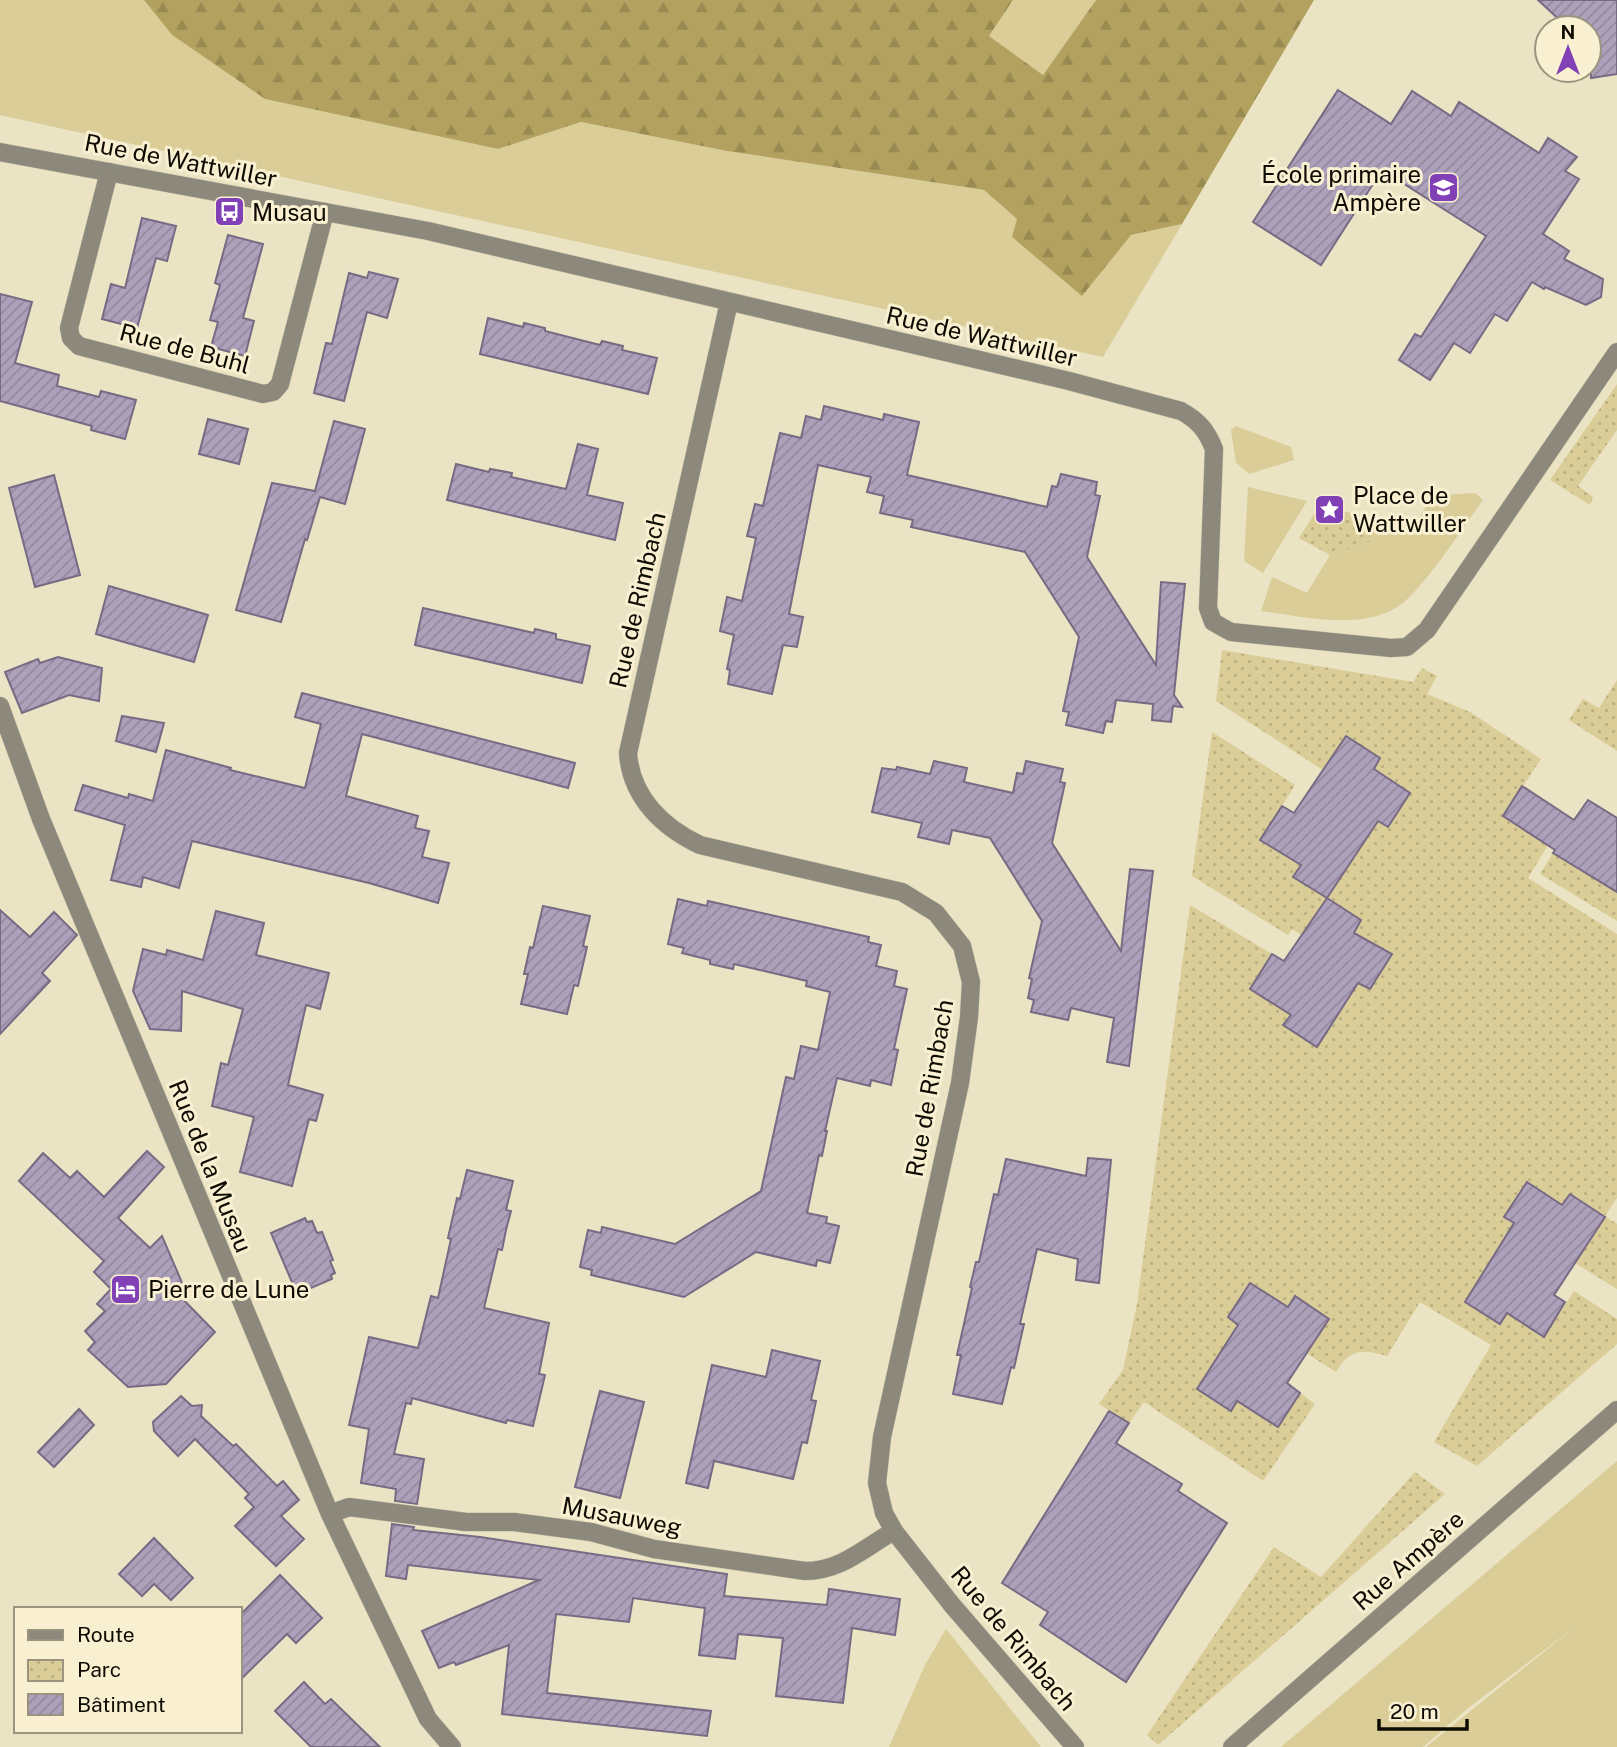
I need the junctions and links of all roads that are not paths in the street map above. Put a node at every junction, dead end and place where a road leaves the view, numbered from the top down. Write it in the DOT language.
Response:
graph roads {
  1 [pos="0,152"];
  2 [pos="109,172"];
  3 [pos="325,212"];
  4 [pos="729,302"];
  5 [pos="1617,352"];
  6 [pos="0,706"];
  7 [pos="1617,1410"];
  8 [pos="330,1514"];
  9 [pos="894,1531"];
  10 [pos="452,1747"];
  11 [pos="1075,1747"];
  12 [pos="1232,1747"];
  1 -- 2 [label="street, Rue de Wattwiller"];
  2 -- 3 [label="street, Rue de Wattwiller"];
  2 -- 3 [label="street, Rue de Buhl"];
  3 -- 4 [label="street, Rue de Wattwiller"];
  4 -- 5 [label="street, Rue de Wattwiller"];
  4 -- 9 [label="street, Rue de Rimbach"];
  6 -- 8 [label="street, Rue de la Musau"];
  7 -- 12 [label="street, Rue Ampère"];
  8 -- 9 [label="street, Musauweg"];
  8 -- 10 [label="street, Rue de la Musau"];
  9 -- 11 [label="street, Rue de Rimbach"];
}
